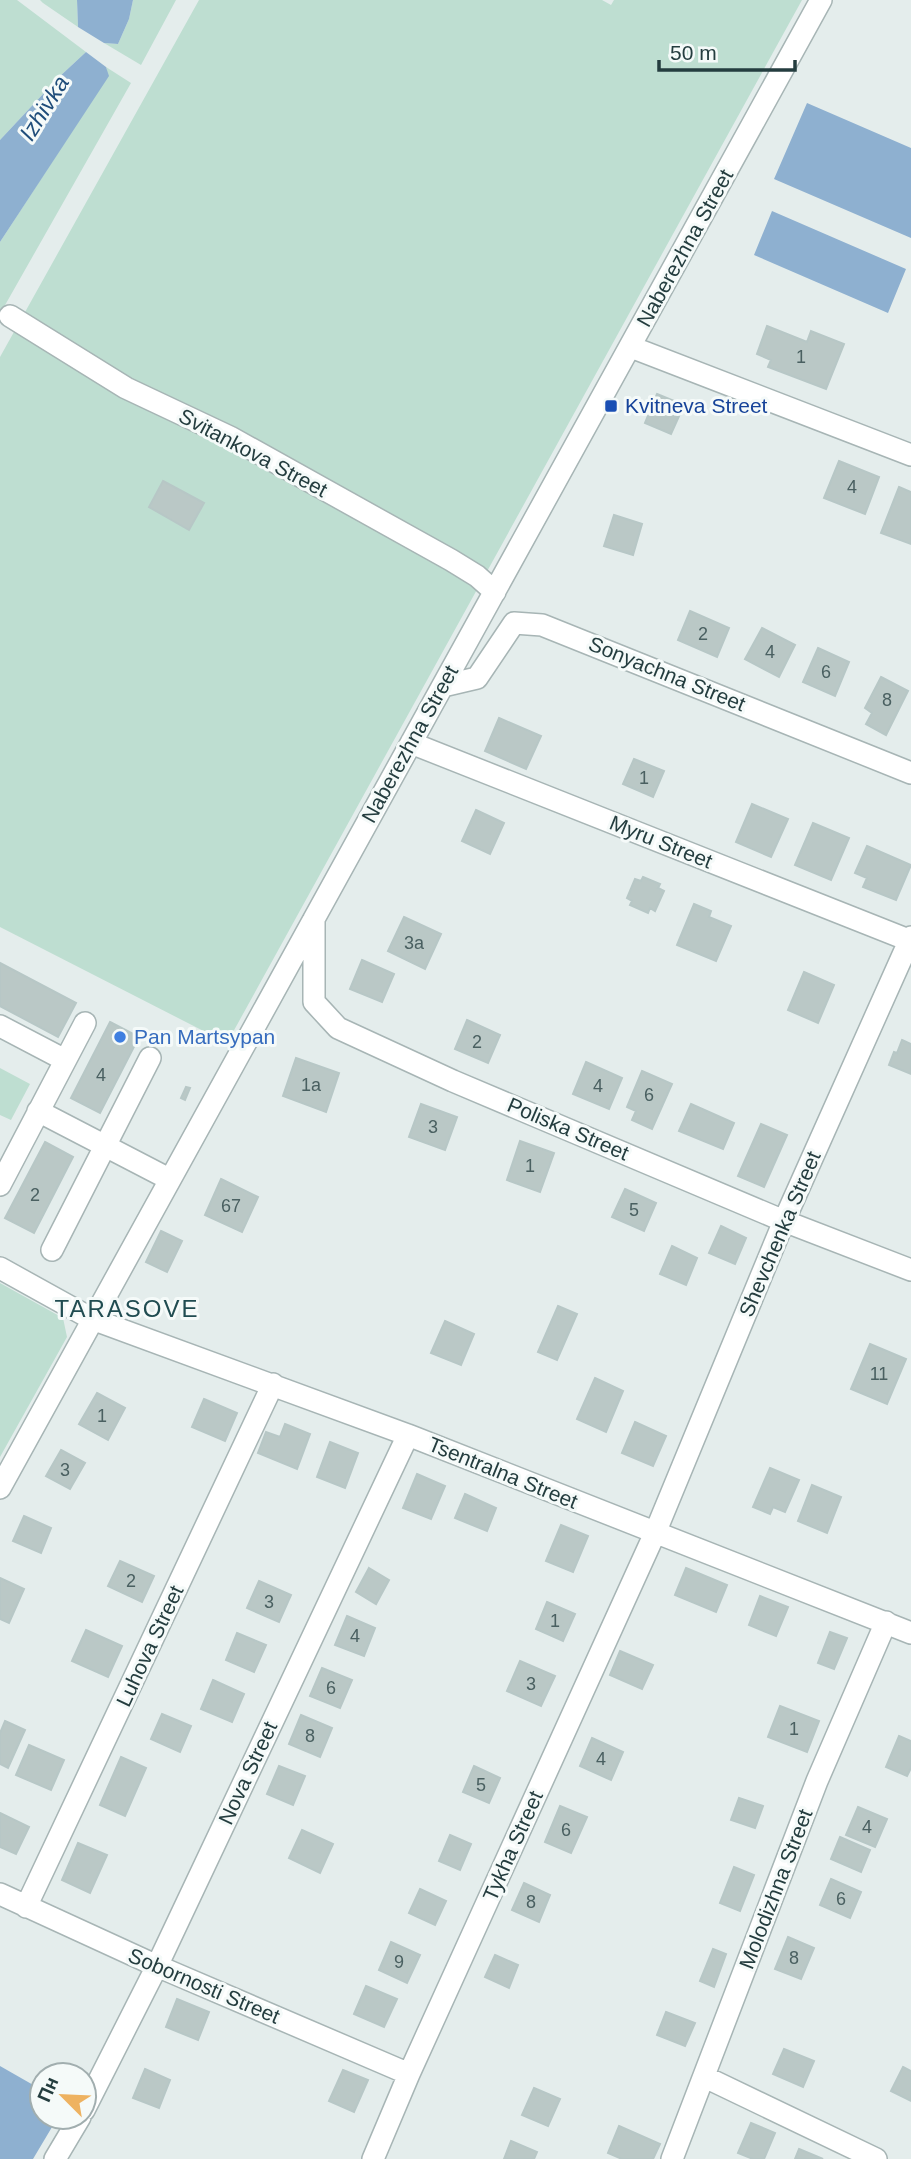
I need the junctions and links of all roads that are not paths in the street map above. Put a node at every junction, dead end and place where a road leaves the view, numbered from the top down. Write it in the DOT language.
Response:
graph roads {
  1 [pos="821,0"];
  2 [pos="10,316"];
  3 [pos="631,347"];
  4 [pos="911,455"];
  5 [pos="495,592"];
  6 [pos="443,686"];
  7 [pos="411,743"];
  8 [pos="911,773"];
  9 [pos="314,917"];
  10 [pos="911,939"];
  11 [pos="85,1023"];
  12 [pos="0,1026"];
  13 [pos="149,1058"];
  14 [pos="65,1060"];
  15 [pos="38,1111"];
  16 [pos="106,1146"];
  17 [pos="169,1179"];
  18 [pos="0,1185"];
  19 [pos="785,1221"];
  20 [pos="52,1250"];
  21 [pos="0,1268"];
  22 [pos="911,1270"];
  23 [pos="92,1319"];
  24 [pos="273,1384"];
  25 [pos="408,1435"];
  26 [pos="0,1488"];
  27 [pos="655,1533"];
  28 [pos="886,1622"];
  29 [pos="911,1633"];
  30 [pos="0,1894"];
  31 [pos="26,1908"];
  32 [pos="157,1966"];
  33 [pos="409,2074"];
  34 [pos="705,2077"];
  35 [pos="98,2082"];
  36 [pos="72,2131"];
  37 [pos="55,2159"];
  38 [pos="373,2159"];
  39 [pos="672,2159"];
  40 [pos="876,2159"];
  1 -- 3 [label="street, Naberezhna Street"];
  2 -- 5 [label="street, Svitankova Street"];
  3 -- 4 [label="street"];
  3 -- 5 [label="street, Naberezhna Street"];
  5 -- 6 [label="street, Naberezhna Street"];
  6 -- 7 [label="street, Naberezhna Street"];
  6 -- 8 [label="street, Sonyachna Street"];
  7 -- 9 [label="street, Naberezhna Street"];
  7 -- 10 [label="street, Myru Street"];
  9 -- 17 [label="street, Naberezhna Street"];
  9 -- 19 [label="street, Poliska Street"];
  10 -- 19 [label="street, Shevchenka Street"];
  11 -- 14 [label="street"];
  12 -- 14 [label="street"];
  13 -- 16 [label="street"];
  14 -- 15 [label="street"];
  15 -- 16 [label="street"];
  15 -- 18 [label="street"];
  16 -- 17 [label="street"];
  16 -- 20 [label="street"];
  17 -- 23 [label="street, Naberezhna Street"];
  19 -- 22 [label="street, Poliska Street"];
  19 -- 27 [label="street, Shevchenka Street"];
  21 -- 23 [label="street, Tsentralna Street"];
  23 -- 24 [label="street, Tsentralna Street"];
  23 -- 26 [label="street, Naberezhna Street"];
  24 -- 25 [label="street, Tsentralna Street"];
  24 -- 31 [label="street, Luhova Street"];
  25 -- 27 [label="street, Tsentralna Street"];
  25 -- 32 [label="street, Nova Street"];
  27 -- 28 [label="street, Tsentralna Street"];
  27 -- 33 [label="street, Tykha Street"];
  28 -- 29 [label="street, Tsentralna Street"];
  28 -- 34 [label="street, Molodizhna Street"];
  30 -- 31 [label="street, Sobornosti Street"];
  31 -- 32 [label="street, Sobornosti Street"];
  32 -- 33 [label="street, Sobornosti Street"];
  32 -- 35 [label="street, Nova Street"];
  33 -- 38 [label="street, Tykha Street"];
  34 -- 39 [label="street, Molodizhna Street"];
  34 -- 40 [label="street"];
  36 -- 37 [label="street"];
}
